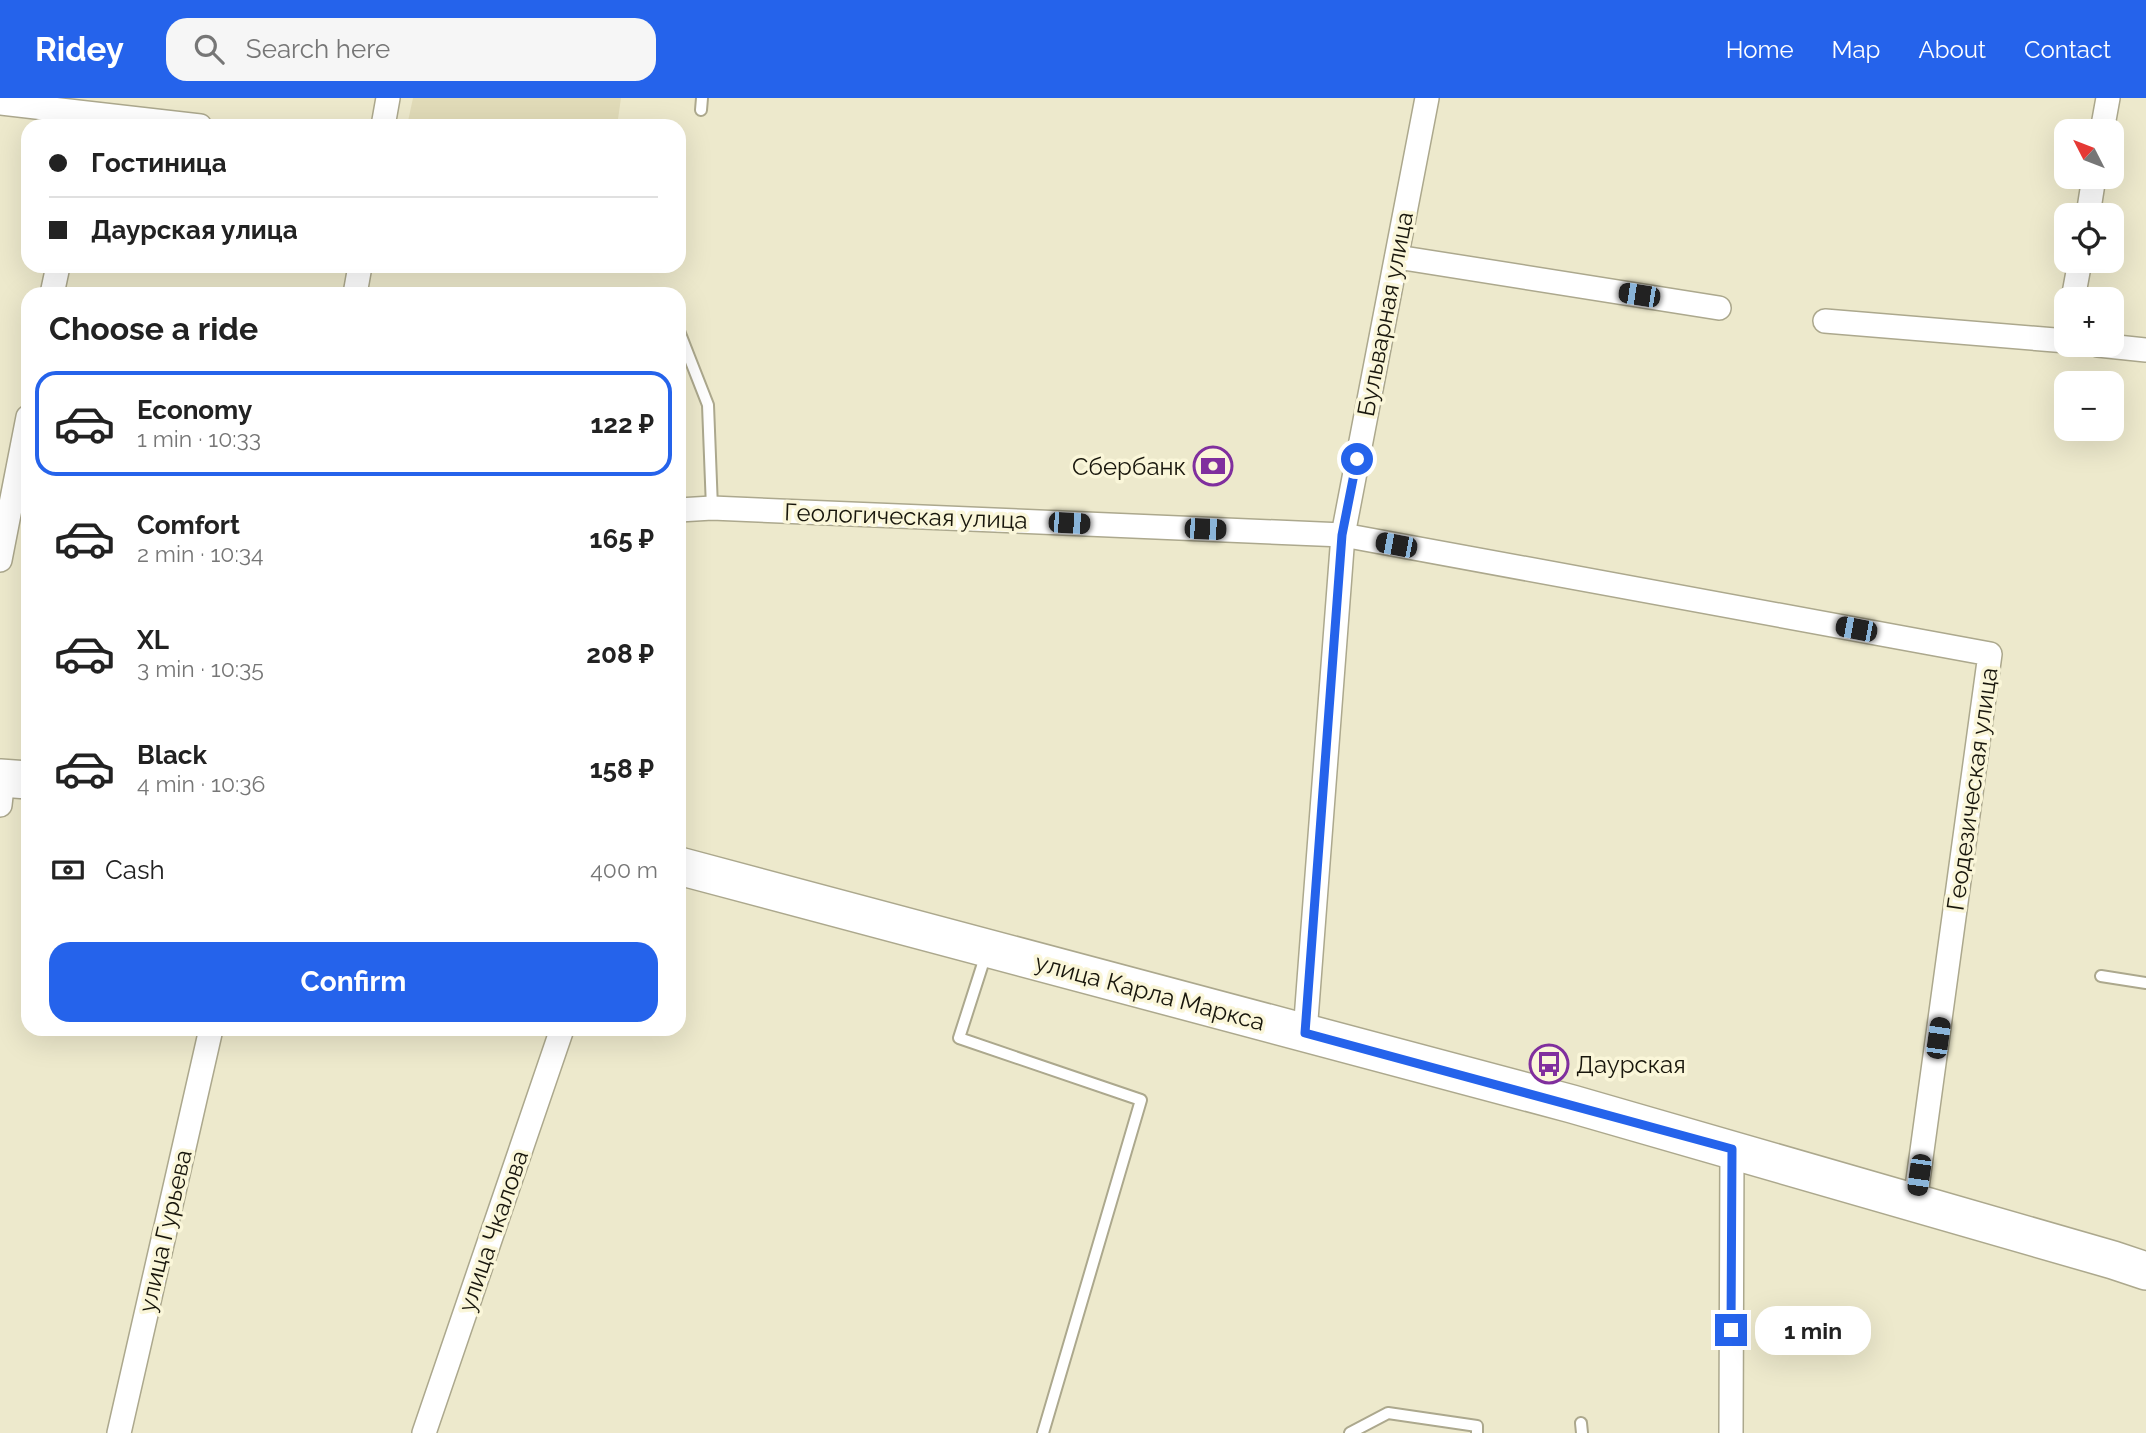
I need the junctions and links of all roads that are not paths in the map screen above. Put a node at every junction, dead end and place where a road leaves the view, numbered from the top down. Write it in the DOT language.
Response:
graph roads {
  1 [pos="388,98"];
  2 [pos="1427,98"];
  3 [pos="2108,98"];
  4 [pos="0,103"];
  5 [pos="82,119"];
  6 [pos="384,119"];
  7 [pos="2104,119"];
  8 [pos="1397,257"];
  9 [pos="1719,308"];
  10 [pos="1825,321"];
  11 [pos="2054,339"];
  12 [pos="2124,348"];
  13 [pos="686,349"];
  14 [pos="2146,350"];
  15 [pos="21,453"];
  16 [pos="712,508"];
  17 [pos="686,510"];
  18 [pos="1342,535"];
  19 [pos="0,560"];
  20 [pos="686,868"];
  21 [pos="988,948"];
  22 [pos="2101,976"];
  23 [pos="2146,983"];
  24 [pos="1305,1033"];
  25 [pos="209,1036"];
  26 [pos="560,1036"];
  27 [pos="1732,1149"];
  28 [pos="1915,1202"];
  29 [pos="2146,1271"];
  30 [pos="119,1433"];
  31 [pos="424,1433"];
  32 [pos="1043,1433"];
  33 [pos="1350,1433"];
  34 [pos="1477,1433"];
  35 [pos="1731,1433"];
  1 -- 6 [label="street"];
  2 -- 8 [label="street, Бульварная улица"];
  3 -- 7 [label="street"];
  4 -- 5 [label="street"];
  8 -- 9 [label="street"];
  8 -- 18 [label="street, Бульварная улица"];
  10 -- 11 [label="street"];
  12 -- 14 [label="street"];
  13 -- 16 [label="lane"];
  15 -- 19 [label="street"];
  16 -- 17 [label="street, Геологическая улица"];
  16 -- 18 [label="street, Геологическая улица"];
  18 -- 24 [label="street, Бульварная улица"];
  18 -- 28 [label="street, Геодезическая улица"];
  20 -- 21 [label="highway, улица Карла Маркса"];
  21 -- 24 [label="highway, улица Карла Маркса"];
  21 -- 32 [label="lane"];
  22 -- 23 [label="lane"];
  24 -- 27 [label="highway, улица Карла Маркса"];
  25 -- 30 [label="street, улица Гурьева"];
  26 -- 31 [label="street, улица Чкалова"];
  27 -- 28 [label="highway, улица Карла Маркса"];
  27 -- 35 [label="street"];
  28 -- 29 [label="highway, улица Карла Маркса"];
  33 -- 34 [label="lane"];
}
